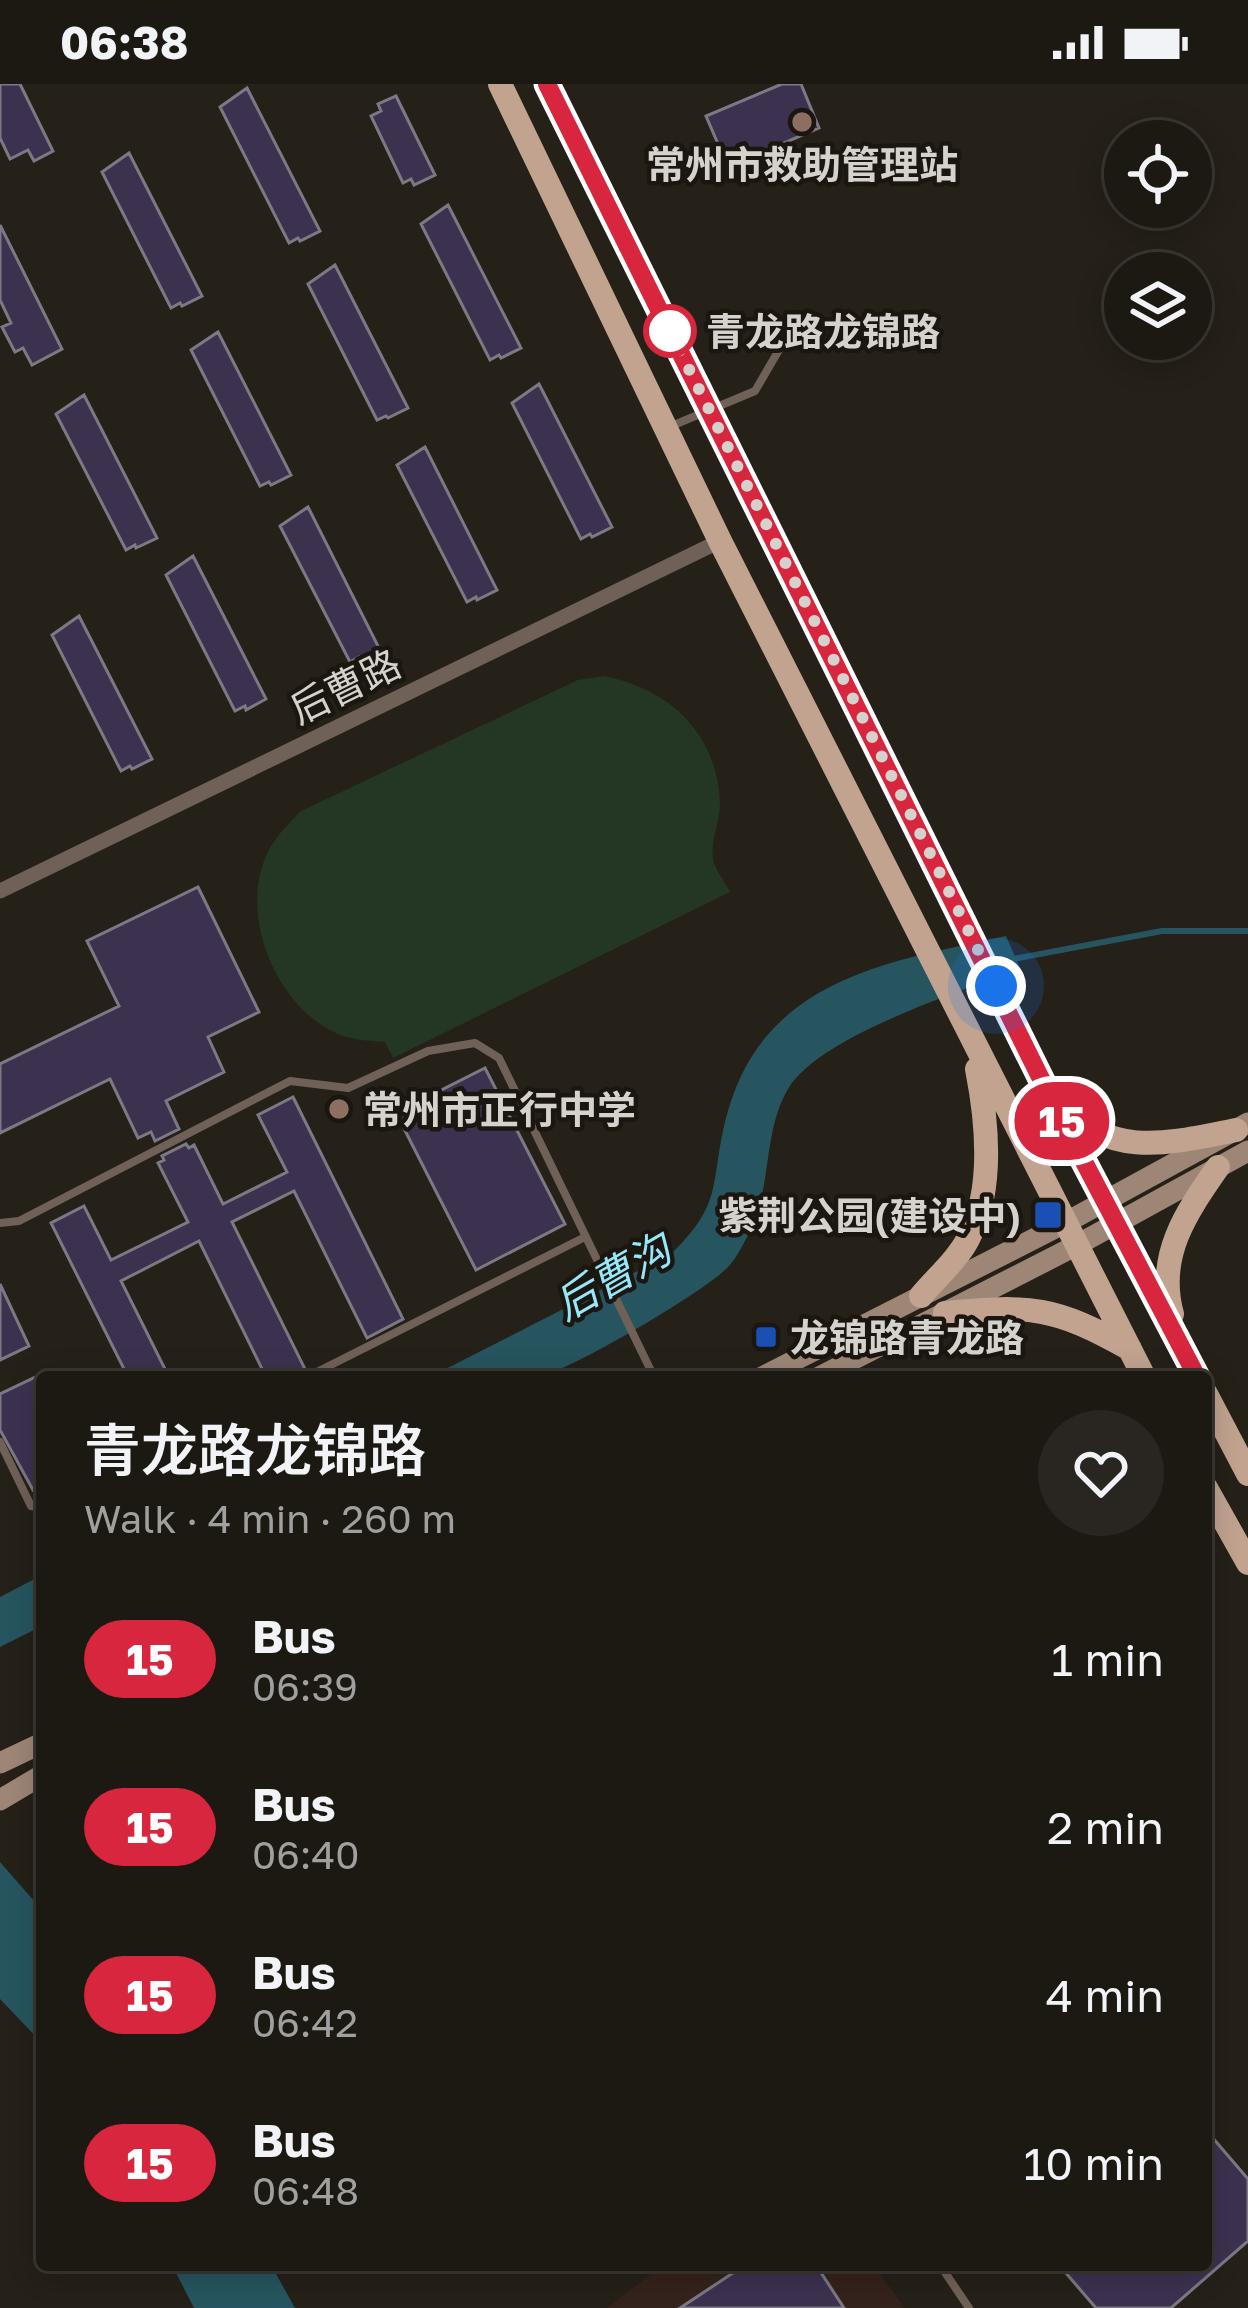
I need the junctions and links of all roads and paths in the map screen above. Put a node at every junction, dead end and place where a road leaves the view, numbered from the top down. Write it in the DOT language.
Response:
graph roads {
  1 [pos="500,84"];
  2 [pos="548,84"];
  3 [pos="783,343"];
  4 [pos="710,412"];
  5 [pos="667,428"];
  6 [pos="720,542"];
  7 [pos="0,891"];
  8 [pos="970,1038"];
  9 [pos="1044,1085"];
  10 [pos="1244,1135"];
  11 [pos="1218,1167"];
  12 [pos="1110,1211"];
  13 [pos="0,1223"];
  14 [pos="1071,1234"];
  15 [pos="585,1238"];
  16 [pos="921,1296"];
  17 [pos="945,1313"];
  18 [pos="1130,1349"];
  19 [pos="1183,1351"];
  20 [pos="319,1371"];
  21 [pos="651,1371"];
  22 [pos="774,1371"];
  23 [pos="831,1371"];
  24 [pos="1141,1371"];
  25 [pos="1194,1371"];
  26 [pos="1212,1405"];
  27 [pos="0,1442"];
  28 [pos="1248,1474"];
  29 [pos="1212,1499"];
  30 [pos="36,1507"];
  31 [pos="1248,1563"];
  32 [pos="36,1746"];
  33 [pos="0,1763"];
  34 [pos="36,1779"];
  35 [pos="0,1800"];
  36 [pos="944,2271"];
  37 [pos="969,2308"];
  1 -- 5 [label="main road"];
  2 -- 4 [label="main road"];
  3 -- 4 [label="lane"];
  4 -- 5 [label="lane"];
  4 -- 9 [label="main road"];
  5 -- 6 [label="main road"];
  6 -- 7 [label="street, 后曹路"];
  6 -- 8 [label="main road"];
  8 -- 14 [label="main road"];
  8 -- 16 [label="main road"];
  9 -- 10 [label="main road"];
  9 -- 12 [label="main road"];
  10 -- 11 [label="main road"];
  10 -- 12 [label="main road"];
  11 -- 12 [label="main road"];
  11 -- 19 [label="main road"];
  12 -- 14 [label="main road"];
  12 -- 19 [label="main road"];
  13 -- 15 [label="lane"];
  14 -- 16 [label="main road"];
  14 -- 17 [label="main road"];
  14 -- 18 [label="main road"];
  15 -- 20 [label="lane"];
  15 -- 21 [label="lane"];
  16 -- 22 [label="main road"];
  17 -- 18 [label="main road"];
  17 -- 23 [label="main road"];
  18 -- 24 [label="main road"];
  19 -- 25 [label="main road"];
  26 -- 28 [label="main road"];
  27 -- 30 [label="lane"];
  29 -- 31 [label="main road"];
  32 -- 33 [label="main road"];
  34 -- 35 [label="main road"];
  36 -- 37 [label="lane"];
}
